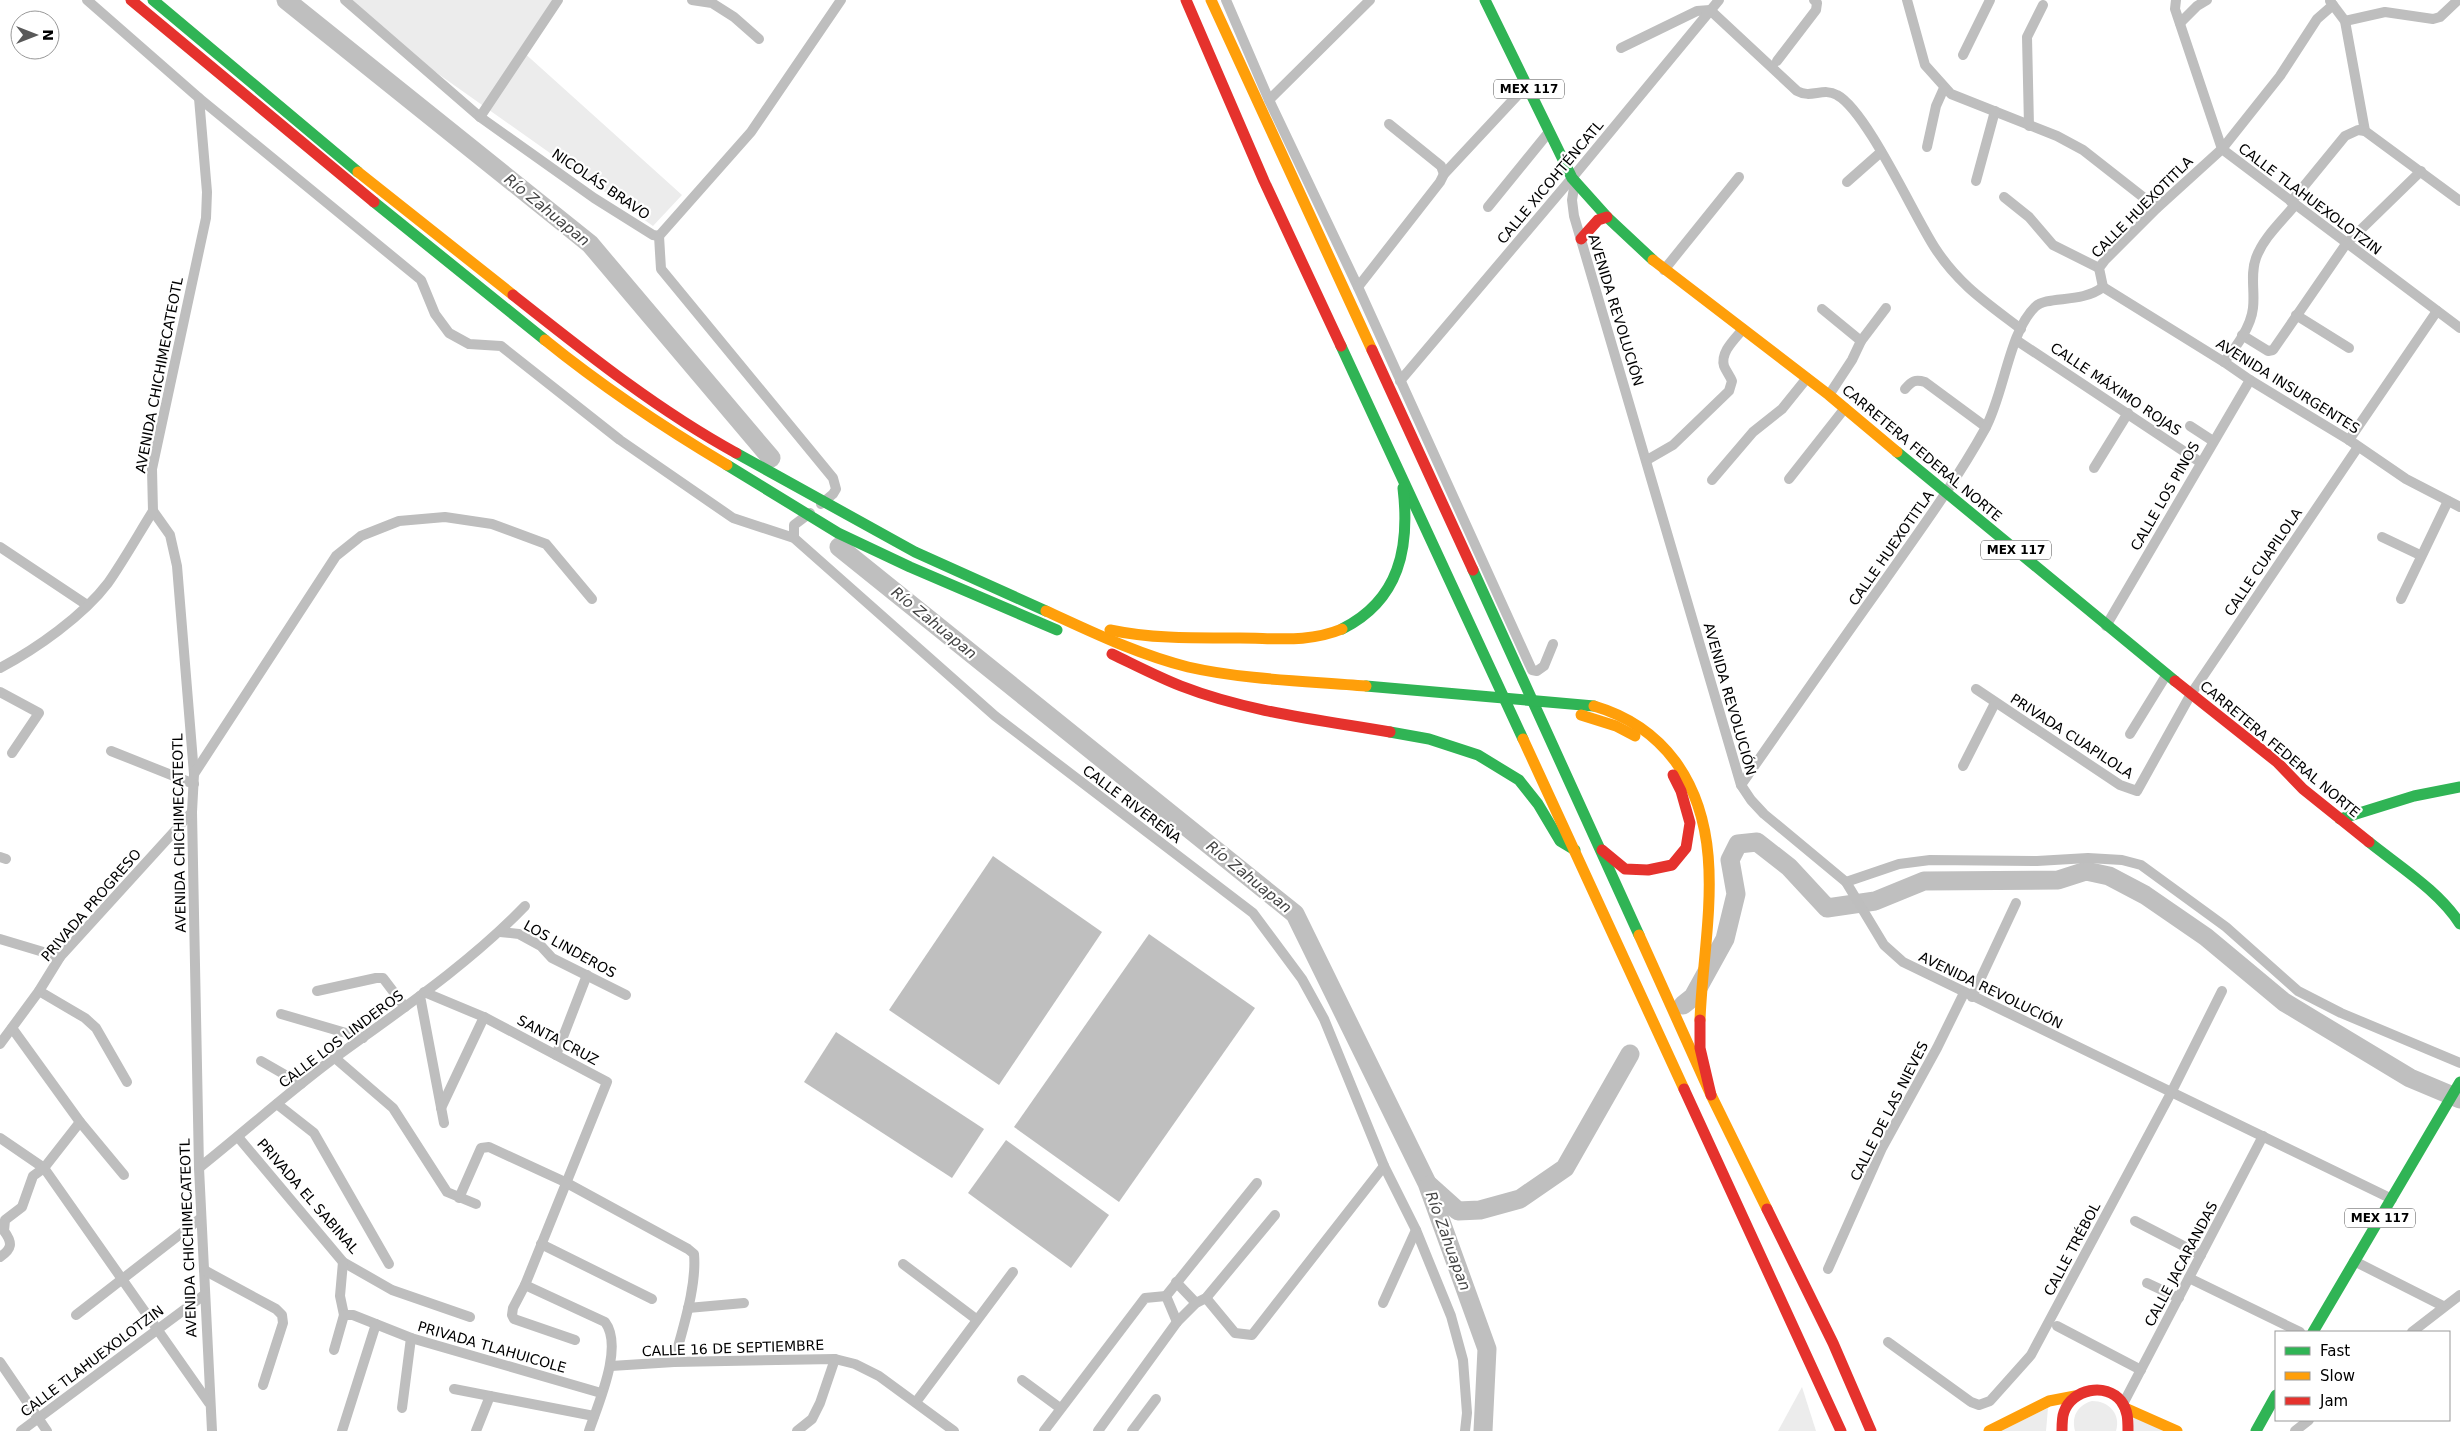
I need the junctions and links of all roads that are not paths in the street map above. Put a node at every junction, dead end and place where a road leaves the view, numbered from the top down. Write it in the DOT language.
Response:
graph roads {
  1 [pos="87,0"];
  2 [pos="131,0"];
  3 [pos="153,0"];
  4 [pos="345,0"];
  5 [pos="558,0"];
  6 [pos="692,0"];
  7 [pos="841,0"];
  8 [pos="1186,0"];
  9 [pos="1211,0"];
  10 [pos="1226,0"];
  11 [pos="1370,0"];
  12 [pos="1485,0"];
  13 [pos="1907,0"];
  14 [pos="1990,0"];
  15 [pos="2176,0"];
  16 [pos="2207,0"];
  17 [pos="2458,0"];
  18 [pos="1816,1"];
  19 [pos="1715,3"];
  20 [pos="2331,3"];
  21 [pos="2044,5"];
  22 [pos="2345,21"];
  23 [pos="2180,22"];
  24 [pos="759,39"];
  25 [pos="1621,48"];
  26 [pos="1963,55"];
  27 [pos="1777,61"];
  28 [pos="1527,85"];
  29 [pos="1944,88"];
  30 [pos="199,98"];
  31 [pos="1269,100"];
  32 [pos="1995,111"];
  33 [pos="480,117"];
  34 [pos="1389,124"];
  35 [pos="2029,126"];
  36 [pos="2365,131"];
  37 [pos="1549,132"];
  38 [pos="1927,147"];
  39 [pos="2222,149"];
  40 [pos="1881,152"];
  41 [pos="2421,171"];
  42 [pos="1444,174"];
  43 [pos="1740,177"];
  44 [pos="1574,180"];
  45 [pos="1976,181"];
  46 [pos="1847,182"];
  47 [pos="2004,197"];
  48 [pos="2460,201"];
  49 [pos="2293,203"];
  50 [pos="1488,207"];
  51 [pos="2157,208"];
  52 [pos="1607,217"];
  53 [pos="659,236"];
  54 [pos="1581,238"];
  55 [pos="2346,244"];
  56 [pos="2099,268"];
  57 [pos="1664,270"];
  58 [pos="1358,287"];
  59 [pos="2102,287"];
  60 [pos="1886,308"];
  61 [pos="1822,309"];
  62 [pos="2437,311"];
  63 [pos="2296,315"];
  64 [pos="2460,328"];
  65 [pos="1743,329"];
  66 [pos="2020,329"];
  67 [pos="2242,335"];
  68 [pos="2016,340"];
  69 [pos="1861,341"];
  70 [pos="2349,348"];
  71 [pos="2224,362"];
  72 [pos="1807,378"];
  73 [pos="2250,380"];
  74 [pos="1400,381"];
  75 [pos="1905,389"];
  76 [pos="1829,395"];
  77 [pos="1845,408"];
  78 [pos="2128,413"];
  79 [pos="2190,426"];
  80 [pos="1986,427"];
  81 [pos="2213,441"];
  82 [pos="2354,443"];
  83 [pos="1647,460"];
  84 [pos="2200,462"];
  85 [pos="2094,468"];
  86 [pos="1401,472"];
  87 [pos="1789,479"];
  88 [pos="1712,480"];
  89 [pos="1947,492"];
  90 [pos="2448,501"];
  91 [pos="2460,507"];
  92 [pos="153,511"];
  93 [pos="2382,537"];
  94 [pos="794,538"];
  95 [pos="0,547"];
  96 [pos="2420,555"];
  97 [pos="592,599"];
  98 [pos="2401,599"];
  99 [pos="87,605"];
  100 [pos="1065,620"];
  101 [pos="2106,626"];
  102 [pos="1071,637"];
  103 [pos="1553,644"];
  104 [pos="1098,648"];
  105 [pos="0,668"];
  106 [pos="1143,668"];
  107 [pos="2167,674"];
  108 [pos="1976,689"];
  109 [pos="0,692"];
  110 [pos="2191,694"];
  111 [pos="1476,701"];
  112 [pos="1995,703"];
  113 [pos="1564,707"];
  114 [pos="2130,734"];
  115 [pos="111,750"];
  116 [pos="12,753"];
  117 [pos="1963,766"];
  118 [pos="194,779"];
  119 [pos="1741,785"];
  120 [pos="2460,787"];
  121 [pos="192,812"];
  122 [pos="2340,819"];
  123 [pos="1601,849"];
  124 [pos="1575,850"];
  125 [pos="1849,886"];
  126 [pos="2016,903"];
  127 [pos="525,906"];
  128 [pos="2460,924"];
  129 [pos="500,932"];
  130 [pos="0,939"];
  131 [pos="60,957"];
  132 [pos="586,975"];
  133 [pos="39,991"];
  134 [pos="317,991"];
  135 [pos="2222,991"];
  136 [pos="422,994"];
  137 [pos="626,995"];
  138 [pos="1968,995"];
  139 [pos="405,1007"];
  140 [pos="281,1014"];
  141 [pos="484,1017"];
  142 [pos="0,1028"];
  143 [pos="12,1028"];
  144 [pos="363,1038"];
  145 [pos="2,1041"];
  146 [pos="556,1055"];
  147 [pos="335,1058"];
  148 [pos="261,1061"];
  149 [pos="2460,1063"];
  150 [pos="127,1082"];
  151 [pos="2460,1082"];
  152 [pos="301,1084"];
  153 [pos="2171,1093"];
  154 [pos="1711,1095"];
  155 [pos="277,1104"];
  156 [pos="441,1108"];
  157 [pos="80,1122"];
  158 [pos="444,1123"];
  159 [pos="2263,1136"];
  160 [pos="238,1137"];
  161 [pos="0,1138"];
  162 [pos="1384,1166"];
  163 [pos="44,1168"];
  164 [pos="199,1168"];
  165 [pos="124,1174"];
  166 [pos="566,1182"];
  167 [pos="1257,1183"];
  168 [pos="459,1198"];
  169 [pos="2392,1199"];
  170 [pos="476,1204"];
  171 [pos="1274,1215"];
  172 [pos="201,1218"];
  173 [pos="2135,1221"];
  174 [pos="1416,1230"];
  175 [pos="541,1244"];
  176 [pos="2201,1256"];
  177 [pos="0,1257"];
  178 [pos="2354,1261"];
  179 [pos="343,1262"];
  180 [pos="389,1264"];
  181 [pos="903,1264"];
  182 [pos="1828,1269"];
  183 [pos="204,1270"];
  184 [pos="1013,1272"];
  185 [pos="2189,1278"];
  186 [pos="124,1280"];
  187 [pos="1176,1282"];
  188 [pos="2147,1283"];
  189 [pos="525,1285"];
  190 [pos="204,1295"];
  191 [pos="2460,1295"];
  192 [pos="1166,1296"];
  193 [pos="2178,1298"];
  194 [pos="652,1299"];
  195 [pos="1201,1301"];
  196 [pos="744,1303"];
  197 [pos="1383,1303"];
  198 [pos="2443,1306"];
  199 [pos="688,1308"];
  200 [pos="76,1315"];
  201 [pos="344,1316"];
  202 [pos="470,1318"];
  203 [pos="976,1319"];
  204 [pos="1177,1322"];
  205 [pos="376,1324"];
  206 [pos="2057,1326"];
  207 [pos="157,1330"];
  208 [pos="2298,1331"];
  209 [pos="2314,1331"];
  210 [pos="2413,1331"];
  211 [pos="412,1338"];
  212 [pos="575,1340"];
  213 [pos="1888,1342"];
  214 [pos="334,1350"];
  215 [pos="834,1359"];
  216 [pos="0,1362"];
  217 [pos="674,1362"];
  218 [pos="611,1366"];
  219 [pos="2141,1370"];
  220 [pos="1022,1380"];
  221 [pos="263,1384"];
  222 [pos="454,1389"];
  223 [pos="601,1393"];
  224 [pos="490,1396"];
  225 [pos="2075,1396"];
  226 [pos="2275,1397"];
  227 [pos="1156,1399"];
  228 [pos="1858,1400"];
  229 [pos="916,1402"];
  230 [pos="209,1404"];
  231 [pos="2124,1406"];
  232 [pos="402,1408"];
  233 [pos="1060,1408"];
  234 [pos="1830,1408"];
  235 [pos="594,1416"];
  236 [pos="38,1418"];
  237 [pos="2308,1421"];
  238 [pos="951,1430"];
  239 [pos="21,1431"];
  240 [pos="46,1431"];
  241 [pos="212,1431"];
  242 [pos="342,1431"];
  243 [pos="476,1431"];
  244 [pos="589,1431"];
  245 [pos="797,1431"];
  246 [pos="1044,1431"];
  247 [pos="1098,1431"];
  248 [pos="1132,1431"];
  249 [pos="1465,1431"];
  250 [pos="1835,1431"];
  251 [pos="1841,1431"];
  252 [pos="1871,1431"];
  253 [pos="1883,1431"];
  254 [pos="1989,1431"];
  255 [pos="2062,1431"];
  256 [pos="2128,1431"];
  257 [pos="2177,1431"];
  258 [pos="2256,1431"];
  259 [pos="2295,1431"];
  1 -- 30 [label="street"];
  2 -- 102 [label="main road"];
  3 -- 100 [label="main road"];
  4 -- 33 [label="street, NICOLÁS BRAVO"];
  5 -- 33 [label="street"];
  6 -- 24 [label="street"];
  7 -- 53 [label="street, NICOLÁS BRAVO"];
  8 -- 86 [label="main road"];
  9 -- 123 [label="main road"];
  10 -- 31 [label="street"];
  11 -- 31 [label="street"];
  12 -- 28 [label="main road, MEX 117"];
  13 -- 29 [label="street"];
  14 -- 26 [label="street"];
  15 -- 23 [label="street, CALLE TLAHUEXOLOTZIN"];
  16 -- 23 [label="street"];
  17 -- 22 [label="street"];
  18 -- 27 [label="street"];
  19 -- 25 [label="street"];
  19 -- 40 [label="street"];
  19 -- 44 [label="street, CALLE XICOHTÉNCATL"];
  20 -- 22 [label="street"];
  20 -- 39 [label="street, CALLE HUEXOTITLA"];
  21 -- 35 [label="street"];
  22 -- 36 [label="street"];
  23 -- 39 [label="street, CALLE TLAHUEXOLOTZIN"];
  28 -- 37 [label="main road, MEX 117"];
  28 -- 42 [label="street"];
  29 -- 32 [label="street"];
  29 -- 38 [label="street"];
  30 -- 92 [label="street, AVENIDA CHICHIMECATEOTL"];
  30 -- 94 [label="street"];
  31 -- 58 [label="street"];
  32 -- 35 [label="street"];
  32 -- 45 [label="street"];
  33 -- 53 [label="street, NICOLÁS BRAVO"];
  34 -- 42 [label="street"];
  35 -- 51 [label="street"];
  36 -- 41 [label="street"];
  36 -- 49 [label="street"];
  37 -- 44 [label="main road, MEX 117"];
  37 -- 50 [label="street"];
  39 -- 49 [label="street, CALLE TLAHUEXOLOTZIN"];
  39 -- 51 [label="street, CALLE HUEXOTITLA"];
  40 -- 46 [label="street"];
  40 -- 66 [label="street"];
  41 -- 48 [label="street"];
  41 -- 55 [label="street"];
  42 -- 58 [label="street"];
  43 -- 57 [label="street"];
  44 -- 52 [label="main road, CARRETERA FEDERAL NORTE / MEX 117"];
  44 -- 54 [label="street, AVENIDA REVOLUCIÓN"];
  44 -- 74 [label="street, CALLE XICOHTÉNCATL"];
  47 -- 56 [label="street"];
  49 -- 55 [label="street, CALLE TLAHUEXOLOTZIN"];
  49 -- 67 [label="street"];
  51 -- 56 [label="street, CALLE HUEXOTITLA"];
  52 -- 54 [label="main road"];
  52 -- 57 [label="main road, CARRETERA FEDERAL NORTE / MEX 117"];
  53 -- 94 [label="street"];
  54 -- 83 [label="street, AVENIDA REVOLUCIÓN"];
  55 -- 62 [label="street, CALLE TLAHUEXOLOTZIN"];
  55 -- 63 [label="street"];
  56 -- 59 [label="street, CALLE HUEXOTITLA"];
  57 -- 65 [label="main road, CARRETERA FEDERAL NORTE / MEX 117"];
  58 -- 74 [label="street"];
  59 -- 66 [label="street, CALLE HUEXOTITLA"];
  59 -- 71 [label="street, AVENIDA INSURGENTES"];
  60 -- 69 [label="street"];
  61 -- 69 [label="street"];
  62 -- 64 [label="street, CALLE TLAHUEXOLOTZIN"];
  62 -- 82 [label="street, CALLE CUAPILOLA"];
  63 -- 67 [label="street"];
  63 -- 70 [label="street"];
  65 -- 72 [label="main road, CARRETERA FEDERAL NORTE / MEX 117"];
  65 -- 83 [label="street"];
  66 -- 68 [label="street, CALLE HUEXOTITLA"];
  67 -- 71 [label="street"];
  68 -- 78 [label="street, CALLE MÁXIMO ROJAS"];
  68 -- 80 [label="street, CALLE HUEXOTITLA"];
  69 -- 76 [label="street"];
  71 -- 73 [label="street, AVENIDA INSURGENTES"];
  72 -- 76 [label="main road, CARRETERA FEDERAL NORTE / MEX 117"];
  72 -- 88 [label="street"];
  73 -- 81 [label="street, CALLE LOS PINOS"];
  73 -- 82 [label="street, AVENIDA INSURGENTES"];
  74 -- 103 [label="street"];
  75 -- 80 [label="street"];
  76 -- 77 [label="main road, CARRETERA FEDERAL NORTE / MEX 117"];
  77 -- 87 [label="street"];
  77 -- 89 [label="main road, CARRETERA FEDERAL NORTE / MEX 117"];
  78 -- 84 [label="street, CALLE MÁXIMO ROJAS"];
  78 -- 85 [label="street"];
  79 -- 81 [label="street"];
  80 -- 89 [label="street, CALLE HUEXOTITLA"];
  81 -- 84 [label="street, CALLE LOS PINOS"];
  82 -- 90 [label="street, AVENIDA INSURGENTES"];
  82 -- 110 [label="street, CALLE CUAPILOLA"];
  83 -- 119 [label="street, AVENIDA REVOLUCIÓN"];
  84 -- 101 [label="street, CALLE LOS PINOS"];
  86 -- 100 [label="main road"];
  86 -- 124 [label="main road"];
  89 -- 101 [label="main road, CARRETERA FEDERAL NORTE / MEX 117"];
  89 -- 119 [label="street, CALLE HUEXOTITLA"];
  90 -- 91 [label="street, AVENIDA INSURGENTES"];
  90 -- 96 [label="street"];
  92 -- 99 [label="street"];
  92 -- 118 [label="street, AVENIDA CHICHIMECATEOTL"];
  93 -- 96 [label="street"];
  94 -- 162 [label="street, CALLE RIVEREÑA"];
  95 -- 99 [label="street"];
  96 -- 98 [label="street"];
  97 -- 118 [label="street"];
  99 -- 105 [label="street"];
  100 -- 111 [label="main road"];
  101 -- 107 [label="main road, CARRETERA FEDERAL NORTE / MEX 117"];
  104 -- 106 [label="main road"];
  106 -- 111 [label="main road"];
  106 -- 124 [label="main road"];
  107 -- 110 [label="main road, CARRETERA FEDERAL NORTE / MEX 117"];
  107 -- 114 [label="street"];
  108 -- 112 [label="street, PRIVADA CUAPILOLA"];
  109 -- 116 [label="street"];
  110 -- 112 [label="street, PRIVADA CUAPILOLA"];
  110 -- 122 [label="main road, CARRETERA FEDERAL NORTE / MEX 117"];
  111 -- 113 [label="main road"];
  112 -- 117 [label="street"];
  113 -- 123 [label="main road"];
  113 -- 154 [label="main road"];
  115 -- 118 [label="street"];
  118 -- 121 [label="street, AVENIDA CHICHIMECATEOTL"];
  119 -- 125 [label="street, AVENIDA REVOLUCIÓN"];
  120 -- 122 [label="main road"];
  121 -- 131 [label="street, PRIVADA PROGRESO"];
  121 -- 164 [label="street, AVENIDA CHICHIMECATEOTL"];
  122 -- 128 [label="main road, CARRETERA FEDERAL NORTE / MEX 117"];
  123 -- 154 [label="main road"];
  124 -- 234 [label="main road"];
  125 -- 138 [label="street, AVENIDA REVOLUCIÓN"];
  125 -- 149 [label="street"];
  126 -- 138 [label="street, CALLE DE LAS NIEVES"];
  127 -- 129 [label="street, CALLE LOS LINDEROS"];
  129 -- 132 [label="street, LOS LINDEROS"];
  129 -- 136 [label="street, CALLE LOS LINDEROS"];
  130 -- 131 [label="street"];
  131 -- 133 [label="street, PRIVADA PROGRESO"];
  132 -- 137 [label="street, LOS LINDEROS"];
  132 -- 146 [label="street"];
  133 -- 143 [label="street, PRIVADA PROGRESO"];
  133 -- 150 [label="street"];
  134 -- 139 [label="street"];
  135 -- 153 [label="street, CALLE TRÉBOL"];
  136 -- 139 [label="street, CALLE LOS LINDEROS"];
  136 -- 141 [label="street, SANTA CRUZ"];
  136 -- 156 [label="street"];
  138 -- 153 [label="street, AVENIDA REVOLUCIÓN"];
  138 -- 182 [label="street, CALLE DE LAS NIEVES"];
  139 -- 144 [label="street, CALLE LOS LINDEROS"];
  140 -- 144 [label="street"];
  141 -- 146 [label="street, SANTA CRUZ"];
  141 -- 156 [label="street"];
  142 -- 145 [label="street"];
  143 -- 145 [label="street, PRIVADA PROGRESO"];
  143 -- 157 [label="street"];
  144 -- 147 [label="street, CALLE LOS LINDEROS"];
  146 -- 166 [label="street, SANTA CRUZ"];
  147 -- 152 [label="street, CALLE LOS LINDEROS"];
  147 -- 168 [label="street"];
  148 -- 152 [label="street"];
  151 -- 169 [label="main road, MEX 117"];
  152 -- 155 [label="street, CALLE LOS LINDEROS"];
  153 -- 159 [label="street, AVENIDA REVOLUCIÓN"];
  153 -- 213 [label="street, CALLE TRÉBOL"];
  154 -- 228 [label="main road"];
  155 -- 160 [label="street, CALLE LOS LINDEROS"];
  155 -- 180 [label="street"];
  156 -- 158 [label="street"];
  157 -- 163 [label="street"];
  157 -- 165 [label="street"];
  159 -- 169 [label="street, AVENIDA REVOLUCIÓN"];
  159 -- 176 [label="street, CALLE JACARANDAS"];
  160 -- 164 [label="street, CALLE LOS LINDEROS"];
  160 -- 179 [label="street, PRIVADA EL SABINAL"];
  161 -- 163 [label="street"];
  162 -- 174 [label="street, CALLE RIVEREÑA"];
  162 -- 195 [label="street"];
  163 -- 177 [label="street"];
  163 -- 186 [label="street"];
  164 -- 172 [label="street, AVENIDA CHICHIMECATEOTL"];
  166 -- 168 [label="street"];
  166 -- 175 [label="street"];
  166 -- 199 [label="street"];
  167 -- 187 [label="street"];
  168 -- 170 [label="street"];
  169 -- 178 [label="main road, MEX 117"];
  171 -- 195 [label="street"];
  172 -- 183 [label="street, AVENIDA CHICHIMECATEOTL"];
  172 -- 186 [label="street"];
  173 -- 176 [label="street"];
  174 -- 197 [label="street"];
  174 -- 249 [label="street, CALLE RIVEREÑA"];
  175 -- 189 [label="street"];
  175 -- 194 [label="street"];
  176 -- 185 [label="street, CALLE JACARANDAS"];
  178 -- 198 [label="street"];
  178 -- 209 [label="main road, MEX 117"];
  179 -- 201 [label="street"];
  179 -- 202 [label="street, PRIVADA EL SABINAL"];
  181 -- 203 [label="street"];
  183 -- 190 [label="street, AVENIDA CHICHIMECATEOTL"];
  183 -- 221 [label="street"];
  184 -- 203 [label="street"];
  185 -- 193 [label="street, CALLE JACARANDAS"];
  185 -- 208 [label="street"];
  186 -- 200 [label="street"];
  186 -- 207 [label="street"];
  187 -- 192 [label="street"];
  187 -- 195 [label="street"];
  188 -- 193 [label="street"];
  189 -- 212 [label="street"];
  189 -- 218 [label="street"];
  190 -- 207 [label="street, CALLE TLAHUEXOLOTZIN"];
  190 -- 230 [label="street, AVENIDA CHICHIMECATEOTL"];
  191 -- 198 [label="street"];
  192 -- 204 [label="street"];
  192 -- 233 [label="street"];
  193 -- 219 [label="street, CALLE JACARANDAS"];
  195 -- 204 [label="street"];
  196 -- 199 [label="street"];
  198 -- 210 [label="street"];
  199 -- 217 [label="street"];
  201 -- 205 [label="street, PRIVADA TLAHUICOLE"];
  201 -- 214 [label="street"];
  203 -- 229 [label="street"];
  204 -- 247 [label="street"];
  205 -- 211 [label="street, PRIVADA TLAHUICOLE"];
  205 -- 242 [label="street"];
  206 -- 219 [label="street"];
  207 -- 230 [label="street"];
  207 -- 236 [label="street, CALLE TLAHUEXOLOTZIN"];
  211 -- 223 [label="street, PRIVADA TLAHUICOLE"];
  211 -- 232 [label="street"];
  215 -- 217 [label="street, CALLE 16 DE SEPTIEMBRE"];
  215 -- 229 [label="street, CALLE 16 DE SEPTIEMBRE"];
  215 -- 245 [label="street"];
  216 -- 236 [label="street"];
  217 -- 218 [label="street, CALLE 16 DE SEPTIEMBRE"];
  218 -- 223 [label="street"];
  219 -- 231 [label="street, CALLE JACARANDAS"];
  220 -- 233 [label="street"];
  222 -- 224 [label="street"];
  223 -- 235 [label="street"];
  224 -- 235 [label="street"];
  224 -- 243 [label="street"];
  225 -- 231 [label="main road"];
  225 -- 254 [label="main road"];
  225 -- 255 [label="main road"];
  226 -- 258 [label="main road"];
  227 -- 248 [label="street"];
  228 -- 252 [label="main road"];
  228 -- 253 [label="main road"];
  229 -- 238 [label="street, CALLE 16 DE SEPTIEMBRE"];
  230 -- 241 [label="street, AVENIDA CHICHIMECATEOTL"];
  231 -- 256 [label="main road"];
  231 -- 257 [label="main road"];
  233 -- 246 [label="street"];
  234 -- 250 [label="main road"];
  234 -- 251 [label="main road"];
  235 -- 244 [label="street"];
  236 -- 239 [label="street, CALLE TLAHUEXOLOTZIN"];
  236 -- 240 [label="street"];
  237 -- 259 [label="street"];
}
